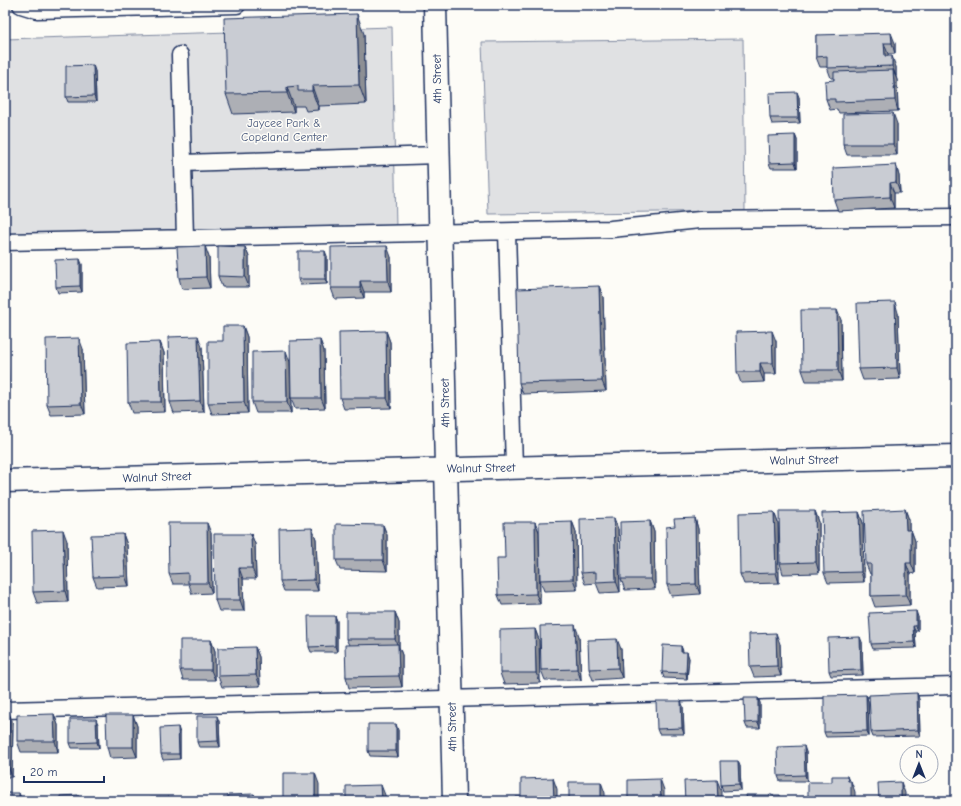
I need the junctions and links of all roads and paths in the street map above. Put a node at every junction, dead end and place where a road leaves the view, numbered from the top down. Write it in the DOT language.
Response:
graph roads {
  1 [pos="21,5"];
  2 [pos="238,5"];
  3 [pos="435,5"];
  4 [pos="85,7"];
  5 [pos="180,56"];
  6 [pos="438,155"];
  7 [pos="183,163"];
  8 [pos="956,217"];
  9 [pos="507,232"];
  10 [pos="440,233"];
  11 [pos="186,238"];
  12 [pos="5,242"];
  13 [pos="956,456"];
  14 [pos="514,467"];
  15 [pos="446,469"];
  16 [pos="5,481"];
  17 [pos="956,686"];
  18 [pos="452,698"];
  19 [pos="5,710"];
  20 [pos="454,801"];
  1 -- 4 [label="lane"];
  2 -- 4 [label="lane"];
  3 -- 6 [label="street, 4th Street"];
  5 -- 7 [label="lane"];
  6 -- 7 [label="lane"];
  6 -- 10 [label="street, 4th Street"];
  7 -- 11 [label="lane"];
  8 -- 9 [label="lane"];
  9 -- 10 [label="lane"];
  9 -- 14 [label="lane"];
  10 -- 11 [label="lane"];
  10 -- 15 [label="street, 4th Street"];
  11 -- 12 [label="lane"];
  13 -- 14 [label="street, Walnut Street"];
  14 -- 15 [label="street, Walnut Street"];
  15 -- 16 [label="street, Walnut Street"];
  15 -- 18 [label="street, 4th Street"];
  17 -- 18 [label="lane"];
  18 -- 19 [label="lane"];
  18 -- 20 [label="street, 4th Street"];
}
